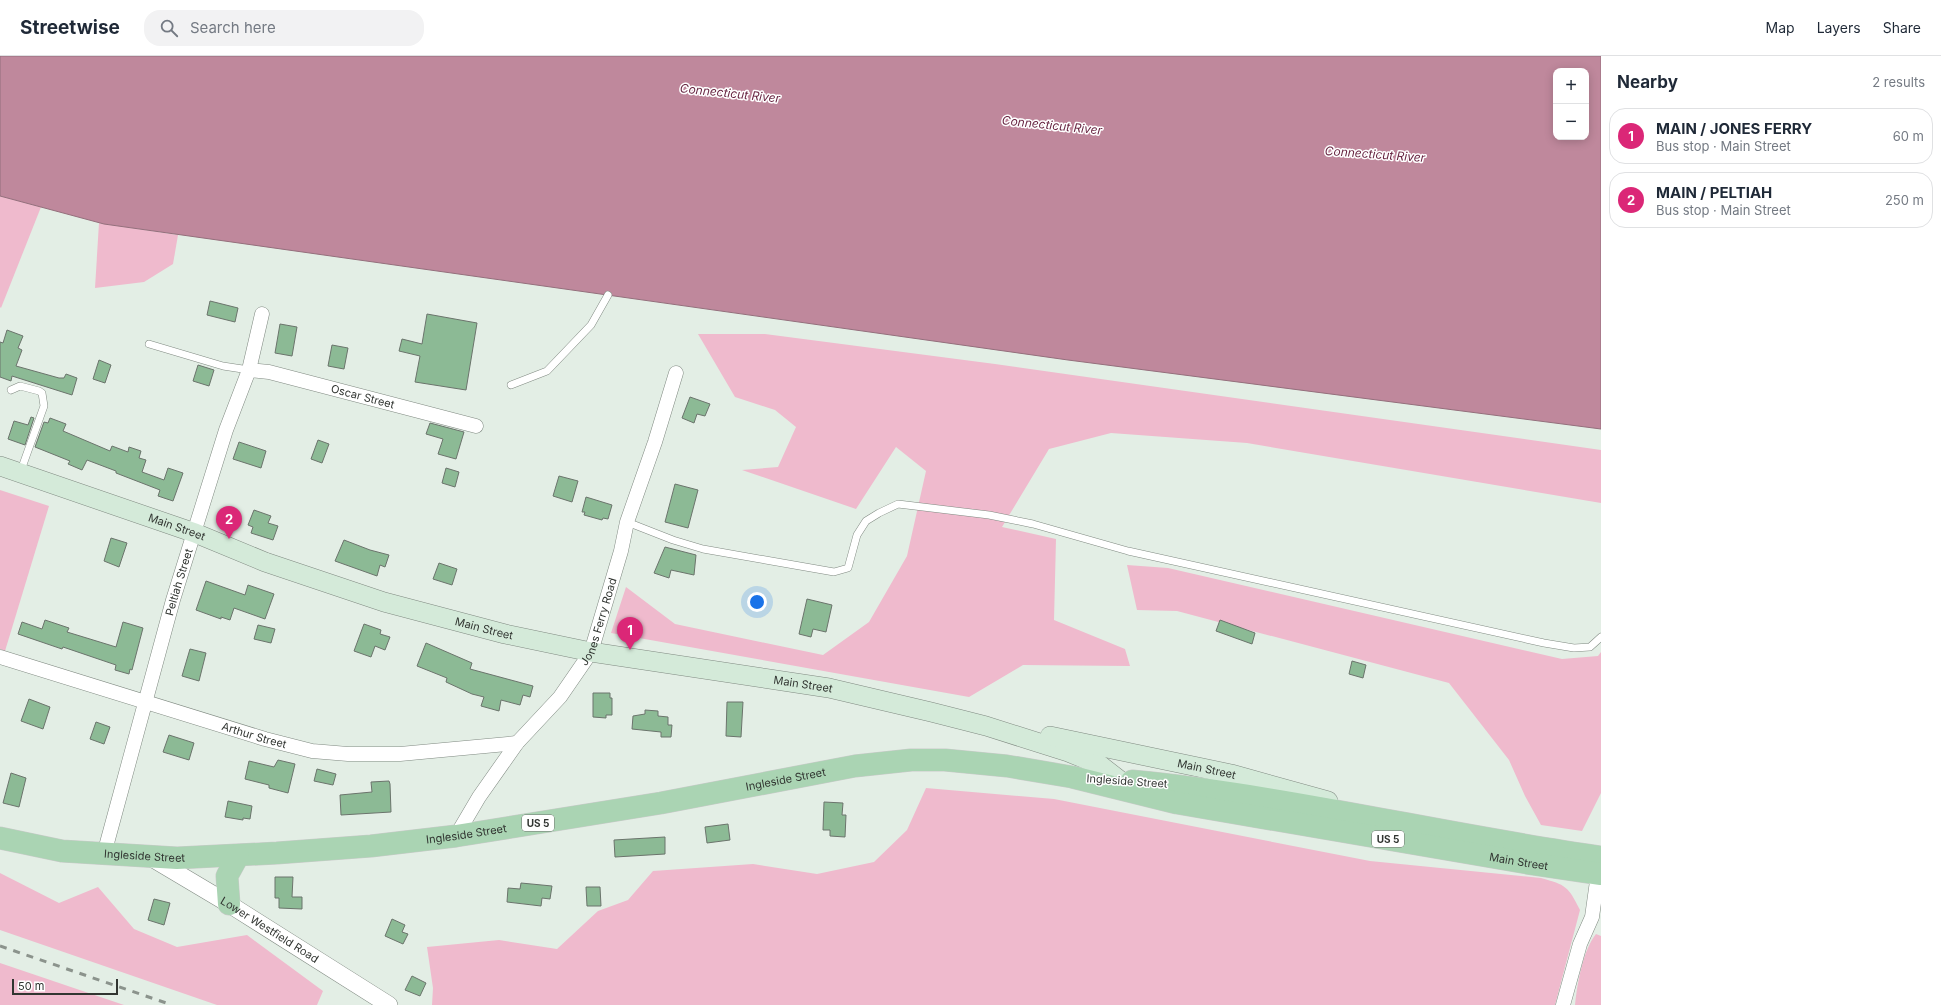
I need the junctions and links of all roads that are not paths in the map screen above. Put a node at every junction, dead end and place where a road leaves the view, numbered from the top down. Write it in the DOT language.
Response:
graph roads {
  1 [pos="608,295"];
  2 [pos="262,314"];
  3 [pos="149,344"];
  4 [pos="249,370"];
  5 [pos="676,373"];
  6 [pos="511,385"];
  7 [pos="11,390"];
  8 [pos="476,426"];
  9 [pos="0,466"];
  10 [pos="20,473"];
  11 [pos="627,522"];
  12 [pos="195,533"];
  13 [pos="1601,637"];
  14 [pos="591,652"];
  15 [pos="0,657"];
  16 [pos="144,701"];
  17 [pos="986,726"];
  18 [pos="517,743"];
  19 [pos="1072,778"];
  20 [pos="1121,780"];
  21 [pos="1138,794"];
  22 [pos="1179,794"];
  23 [pos="1425,828"];
  24 [pos="456,836"];
  25 [pos="0,838"];
  26 [pos="104,854"];
  27 [pos="238,856"];
  28 [pos="149,857"];
  29 [pos="1600,862"];
  30 [pos="229,904"];
  31 [pos="389,1005"];
  32 [pos="1563,1005"];
  1 -- 6 [label="lane"];
  2 -- 4 [label="street, Peltiah Street"];
  3 -- 4 [label="lane"];
  4 -- 8 [label="street, Oscar Street"];
  4 -- 12 [label="street, Peltiah Street"];
  5 -- 11 [label="street, Jones Ferry Road"];
  7 -- 10 [label="lane"];
  9 -- 10 [label="main road, Main Street"];
  10 -- 12 [label="main road, Main Street"];
  11 -- 13 [label="lane"];
  11 -- 14 [label="street, Jones Ferry Road"];
  12 -- 14 [label="main road, Main Street"];
  12 -- 16 [label="street, Peltiah Street"];
  14 -- 17 [label="main road, Main Street"];
  14 -- 18 [label="street, Jones Ferry Road"];
  15 -- 16 [label="street, Arthur Street"];
  16 -- 18 [label="street, Arthur Street"];
  16 -- 26 [label="street, Peltiah Street"];
  17 -- 20 [label="main road, Main Street"];
  17 -- 23 [label="main road, Main Street"];
  18 -- 24 [label="street, Jones Ferry Road"];
  19 -- 20 [label="main road, Ingleside Street / US 5"];
  19 -- 21 [label="main road, Ingleside Street / US 5"];
  19 -- 24 [label="main road, Ingleside Street / US 5"];
  20 -- 21 [label="main road, Main Street"];
  20 -- 22 [label="main road, Ingleside Street / US 5"];
  21 -- 22 [label="main road, Ingleside Street / US 5"];
  22 -- 23 [label="main road, Main Street / US 5"];
  22 -- 29 [label="main road, Main Street / US 5"];
  23 -- 29 [label="main road, Main Street / US 5"];
  24 -- 27 [label="main road, Ingleside Street / US 5"];
  25 -- 26 [label="main road, Ingleside Street / US 5"];
  26 -- 28 [label="main road, Ingleside Street / US 5"];
  27 -- 28 [label="main road, Ingleside Street / US 5"];
  27 -- 30 [label="main road"];
  28 -- 30 [label="street, Lower Westfield Road"];
  29 -- 32 [label="street"];
  30 -- 31 [label="street, Lower Westfield Road"];
}
